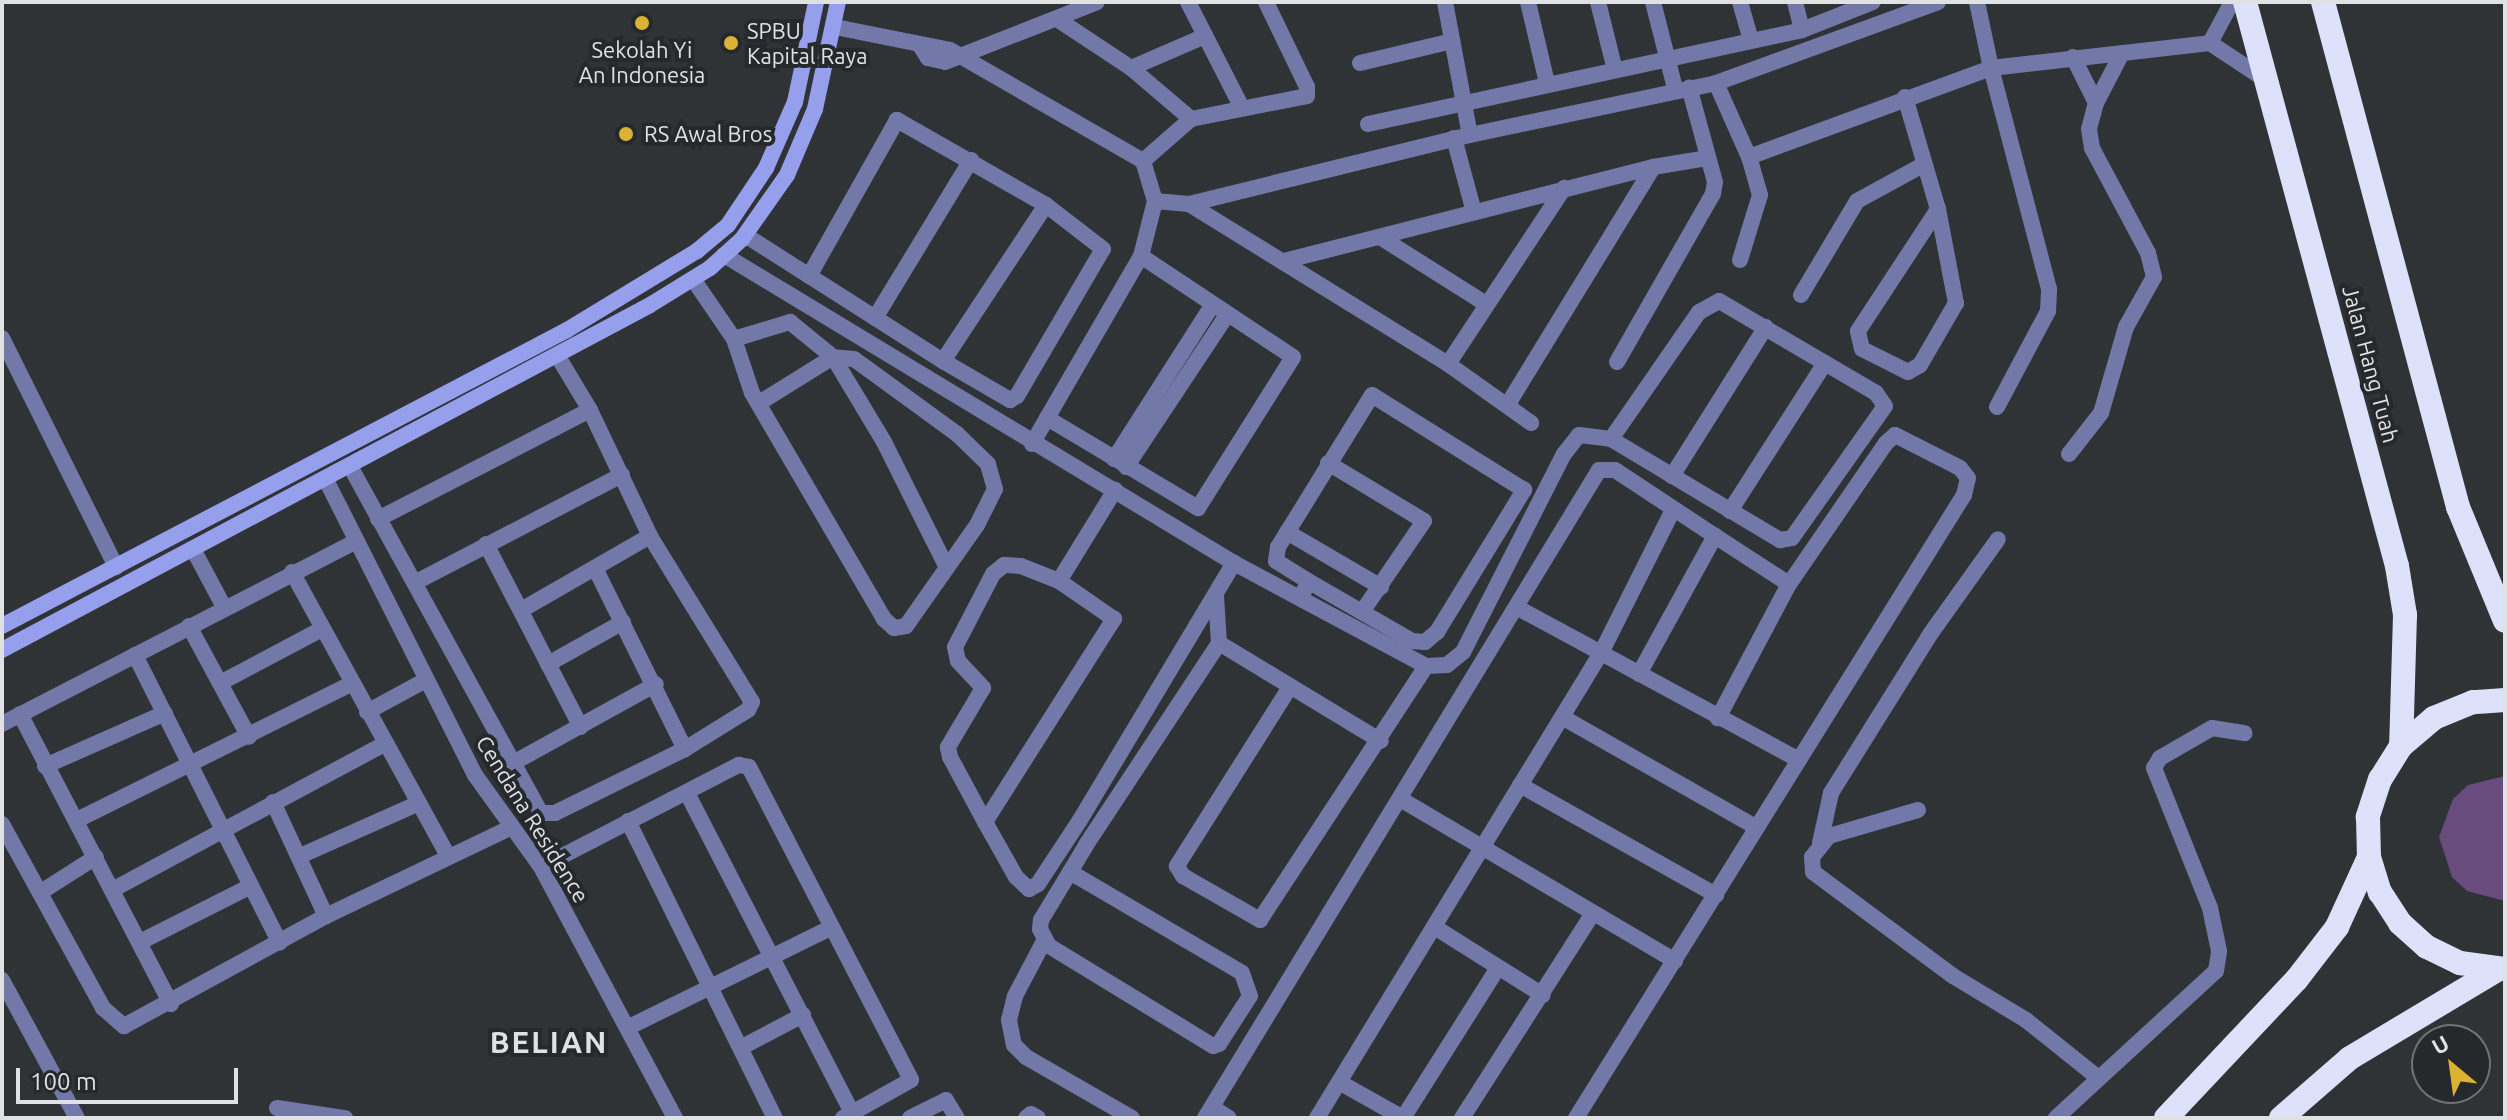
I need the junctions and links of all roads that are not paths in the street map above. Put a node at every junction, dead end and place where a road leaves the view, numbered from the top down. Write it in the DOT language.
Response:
graph roads {
  1 [pos="816,2"];
  2 [pos="838,2"];
  3 [pos="1097,2"];
  4 [pos="1188,2"];
  5 [pos="1266,2"];
  6 [pos="1445,2"];
  7 [pos="1528,2"];
  8 [pos="1598,2"];
  9 [pos="1653,2"];
  10 [pos="1740,2"];
  11 [pos="1795,2"];
  12 [pos="1873,2"];
  13 [pos="1938,2"];
  14 [pos="1977,2"];
  15 [pos="2232,2"];
  16 [pos="2245,2"];
  17 [pos="2323,2"];
  18 [pos="1057,19"];
  19 [pos="835,27"];
  20 [pos="1802,30"];
  21 [pos="1205,36"];
  22 [pos="1750,38"];
  23 [pos="1452,41"];
  24 [pos="2210,43"];
  25 [pos="2122,53"];
  26 [pos="2073,57"];
  27 [pos="961,58"];
  28 [pos="1667,60"];
  29 [pos="1360,63"];
  30 [pos="1131,68"];
  31 [pos="1991,68"];
  32 [pos="1615,70"];
  33 [pos="2266,80"];
  34 [pos="1547,83"];
  35 [pos="1716,83"];
  36 [pos="1682,88"];
  37 [pos="1905,97"];
  38 [pos="2096,103"];
  39 [pos="1464,105"];
  40 [pos="1241,106"];
  41 [pos="1191,119"];
  42 [pos="1368,124"];
  43 [pos="1462,136"];
  44 [pos="1749,157"];
  45 [pos="1708,158"];
  46 [pos="971,160"];
  47 [pos="1143,161"];
  48 [pos="1923,165"];
  49 [pos="1653,167"];
  50 [pos="1564,188"];
  51 [pos="1155,201"];
  52 [pos="1189,204"];
  53 [pos="1046,205"];
  54 [pos="1938,209"];
  55 [pos="1474,212"];
  56 [pos="745,235"];
  57 [pos="1380,237"];
  58 [pos="724,255"];
  59 [pos="1141,256"];
  60 [pos="1740,260"];
  61 [pos="1284,261"];
  62 [pos="809,276"];
  63 [pos="693,279"];
  64 [pos="1801,295"];
  65 [pos="1486,304"];
  66 [pos="1212,306"];
  67 [pos="1227,315"];
  68 [pos="875,318"];
  69 [pos="1766,327"];
  70 [pos="2,338"];
  71 [pos="734,339"];
  72 [pos="557,355"];
  73 [pos="833,357"];
  74 [pos="943,361"];
  75 [pos="1617,362"];
  76 [pos="1825,363"];
  77 [pos="1448,364"];
  78 [pos="759,403"];
  79 [pos="1508,404"];
  80 [pos="1997,407"];
  81 [pos="590,410"];
  82 [pos="397,418"];
  83 [pos="1047,418"];
  84 [pos="1531,423"];
  85 [pos="406,435"];
  86 [pos="1611,439"];
  87 [pos="1032,444"];
  88 [pos="2069,454"];
  89 [pos="1120,463"];
  90 [pos="1328,463"];
  91 [pos="350,466"];
  92 [pos="622,475"];
  93 [pos="1672,476"];
  94 [pos="326,480"];
  95 [pos="1115,490"];
  96 [pos="1673,510"];
  97 [pos="1730,511"];
  98 [pos="378,519"];
  99 [pos="1287,532"];
  100 [pos="650,536"];
  101 [pos="1715,536"];
  102 [pos="1998,539"];
  103 [pos="357,541"];
  104 [pos="486,544"];
  105 [pos="193,549"];
  106 [pos="1234,563"];
  107 [pos="946,566"];
  108 [pos="116,567"];
  109 [pos="596,570"];
  110 [pos="292,572"];
  111 [pos="418,581"];
  112 [pos="1059,581"];
  113 [pos="1789,584"];
  114 [pos="1381,587"];
  115 [pos="1305,588"];
  116 [pos="1216,595"];
  117 [pos="224,607"];
  118 [pos="1518,608"];
  119 [pos="523,609"];
  120 [pos="1364,609"];
  121 [pos="2505,621"];
  122 [pos="623,622"];
  123 [pos="2,626"];
  124 [pos="189,626"];
  125 [pos="322,629"];
  126 [pos="1219,643"];
  127 [pos="2,650"];
  128 [pos="1601,653"];
  129 [pos="135,655"];
  130 [pos="548,664"];
  131 [pos="1426,666"];
  132 [pos="1639,674"];
  133 [pos="426,680"];
  134 [pos="220,683"];
  135 [pos="351,684"];
  136 [pos="656,684"];
  137 [pos="1290,687"];
  138 [pos="2505,700"];
  139 [pos="367,712"];
  140 [pos="165,713"];
  141 [pos="20,714"];
  142 [pos="1562,717"];
  143 [pos="1718,718"];
  144 [pos="2,724"];
  145 [pos="581,727"];
  146 [pos="2245,733"];
  147 [pos="249,737"];
  148 [pos="1381,741"];
  149 [pos="384,744"];
  150 [pos="2401,746"];
  151 [pos="685,749"];
  152 [pos="1799,760"];
  153 [pos="513,763"];
  154 [pos="190,765"];
  155 [pos="45,766"];
  156 [pos="1520,785"];
  157 [pos="687,793"];
  158 [pos="1402,800"];
  159 [pos="273,802"];
  160 [pos="419,803"];
  161 [pos="1918,810"];
  162 [pos="77,820"];
  163 [pos="628,821"];
  164 [pos="985,822"];
  165 [pos="2,824"];
  166 [pos="225,828"];
  167 [pos="510,828"];
  168 [pos="1757,828"];
  169 [pos="1820,843"];
  170 [pos="1483,848"];
  171 [pos="300,856"];
  172 [pos="96,857"];
  173 [pos="449,857"];
  174 [pos="2369,857"];
  175 [pos="541,867"];
  176 [pos="1070,872"];
  177 [pos="251,886"];
  178 [pos="112,890"];
  179 [pos="41,892"];
  180 [pos="1716,895"];
  181 [pos="1593,913"];
  182 [pos="326,916"];
  183 [pos="832,927"];
  184 [pos="1436,928"];
  185 [pos="142,941"];
  186 [pos="1044,941"];
  187 [pos="280,943"];
  188 [pos="770,956"];
  189 [pos="1675,961"];
  190 [pos="1498,968"];
  191 [pos="2501,969"];
  192 [pos="2,980"];
  193 [pos="711,986"];
  194 [pos="1543,995"];
  195 [pos="7,1002"];
  196 [pos="171,1004"];
  197 [pos="803,1015"];
  198 [pos="629,1027"];
  199 [pos="742,1047"];
  200 [pos="2096,1076"];
  201 [pos="1339,1082"];
  202 [pos="277,1108"];
  203 [pos="1208,1113"];
  204 [pos="848,1116"];
  205 [pos="77,1118"];
  206 [pos="345,1118"];
  207 [pos="675,1118"];
  208 [pos="775,1118"];
  209 [pos="910,1118"];
  210 [pos="957,1118"];
  211 [pos="1026,1118"];
  212 [pos="1038,1118"];
  213 [pos="1132,1118"];
  214 [pos="1229,1118"];
  215 [pos="1317,1118"];
  216 [pos="1403,1118"];
  217 [pos="1462,1118"];
  218 [pos="1576,1118"];
  219 [pos="2056,1118"];
  220 [pos="2166,1118"];
  221 [pos="2281,1118"];
  1 -- 82 [label="main road"];
  2 -- 19 [label="main road"];
  3 -- 18 [label="street"];
  4 -- 21 [label="street"];
  5 -- 40 [label="street"];
  6 -- 23 [label="street"];
  7 -- 34 [label="street"];
  8 -- 32 [label="street"];
  9 -- 28 [label="street"];
  10 -- 22 [label="street"];
  11 -- 20 [label="street"];
  12 -- 20 [label="street"];
  13 -- 35 [label="street"];
  14 -- 31 [label="street"];
  15 -- 24 [label="street"];
  16 -- 33 [label="highway, Jalan Hang Tuah"];
  17 -- 121 [label="highway"];
  18 -- 27 [label="street"];
  18 -- 30 [label="street"];
  19 -- 27 [label="street"];
  19 -- 56 [label="main road"];
  20 -- 22 [label="street"];
  21 -- 30 [label="street"];
  21 -- 40 [label="street"];
  22 -- 28 [label="street"];
  23 -- 29 [label="street"];
  23 -- 39 [label="street"];
  24 -- 25 [label="street"];
  24 -- 33 [label="street"];
  25 -- 26 [label="street"];
  25 -- 38 [label="street"];
  26 -- 31 [label="street"];
  26 -- 38 [label="street"];
  27 -- 47 [label="street"];
  28 -- 32 [label="street"];
  28 -- 36 [label="street"];
  30 -- 41 [label="street"];
  31 -- 37 [label="street"];
  31 -- 80 [label="street"];
  32 -- 34 [label="street"];
  33 -- 150 [label="highway, Jalan Hang Tuah"];
  34 -- 39 [label="street"];
  35 -- 36 [label="street"];
  35 -- 44 [label="street"];
  36 -- 43 [label="street"];
  36 -- 45 [label="street"];
  37 -- 44 [label="street"];
  37 -- 48 [label="street"];
  38 -- 88 [label="street"];
  39 -- 42 [label="street"];
  39 -- 43 [label="street"];
  40 -- 41 [label="street"];
  41 -- 47 [label="street"];
  43 -- 52 [label="street"];
  43 -- 55 [label="street"];
  44 -- 60 [label="street"];
  45 -- 49 [label="street"];
  45 -- 75 [label="street"];
  46 -- 53 [label="street"];
  46 -- 62 [label="street"];
  46 -- 68 [label="street"];
  47 -- 51 [label="street"];
  48 -- 54 [label="street"];
  48 -- 64 [label="street"];
  49 -- 50 [label="street"];
  49 -- 79 [label="street"];
  50 -- 55 [label="street"];
  50 -- 65 [label="street"];
  51 -- 52 [label="street"];
  51 -- 59 [label="street"];
  52 -- 61 [label="street"];
  53 -- 74 [label="street"];
  53 -- 74 [label="street"];
  54 -- 54 [label="street"];
  55 -- 57 [label="street"];
  56 -- 58 [label="main road"];
  56 -- 62 [label="street"];
  57 -- 61 [label="street"];
  57 -- 65 [label="street"];
  58 -- 63 [label="main road"];
  58 -- 87 [label="street"];
  59 -- 66 [label="street"];
  59 -- 83 [label="street"];
  61 -- 77 [label="street"];
  62 -- 68 [label="street"];
  63 -- 71 [label="street"];
  63 -- 72 [label="main road"];
  65 -- 77 [label="street"];
  66 -- 67 [label="street"];
  66 -- 89 [label="street"];
  67 -- 89 [label="street"];
  67 -- 89 [label="street"];
  68 -- 74 [label="street"];
  69 -- 76 [label="street"];
  69 -- 86 [label="street"];
  69 -- 93 [label="street"];
  70 -- 108 [label="street"];
  71 -- 73 [label="street"];
  71 -- 78 [label="street"];
  72 -- 81 [label="street"];
  72 -- 85 [label="main road"];
  73 -- 78 [label="street"];
  73 -- 107 [label="street"];
  73 -- 107 [label="street"];
  76 -- 97 [label="street"];
  76 -- 97 [label="street"];
  77 -- 79 [label="street"];
  78 -- 107 [label="street"];
  79 -- 84 [label="street"];
  81 -- 92 [label="street"];
  81 -- 98 [label="street"];
  82 -- 85 [label="main road"];
  82 -- 108 [label="main road"];
  83 -- 87 [label="street"];
  83 -- 89 [label="street"];
  85 -- 91 [label="main road"];
  86 -- 93 [label="street"];
  86 -- 131 [label="street"];
  87 -- 95 [label="street"];
  90 -- 99 [label="street"];
  90 -- 114 [label="street"];
  90 -- 120 [label="street"];
  91 -- 94 [label="main road"];
  91 -- 98 [label="street"];
  92 -- 100 [label="street"];
  92 -- 104 [label="street"];
  93 -- 97 [label="street"];
  94 -- 103 [label="street, Cendana Residence"];
  94 -- 105 [label="main road"];
  95 -- 106 [label="street"];
  95 -- 112 [label="street"];
  96 -- 101 [label="street"];
  96 -- 118 [label="street"];
  96 -- 128 [label="street"];
  98 -- 111 [label="street"];
  99 -- 114 [label="street"];
  99 -- 115 [label="street"];
  100 -- 109 [label="street"];
  100 -- 151 [label="street"];
  101 -- 113 [label="street"];
  101 -- 132 [label="street"];
  102 -- 169 [label="street"];
  103 -- 110 [label="street"];
  103 -- 133 [label="street, Cendana Residence"];
  104 -- 111 [label="street"];
  104 -- 119 [label="street"];
  105 -- 117 [label="street"];
  105 -- 127 [label="main road"];
  106 -- 115 [label="street"];
  106 -- 116 [label="street"];
  108 -- 123 [label="main road"];
  109 -- 119 [label="street"];
  109 -- 122 [label="street"];
  110 -- 117 [label="street"];
  110 -- 125 [label="street"];
  111 -- 153 [label="street"];
  112 -- 164 [label="street"];
  112 -- 164 [label="street"];
  113 -- 143 [label="street"];
  113 -- 152 [label="street"];
  114 -- 120 [label="street"];
  115 -- 120 [label="street"];
  115 -- 131 [label="street"];
  116 -- 126 [label="street"];
  116 -- 164 [label="street"];
  117 -- 124 [label="street"];
  118 -- 128 [label="street"];
  118 -- 158 [label="street"];
  119 -- 130 [label="street"];
  122 -- 130 [label="street"];
  122 -- 136 [label="street"];
  124 -- 129 [label="street"];
  124 -- 134 [label="street"];
  125 -- 134 [label="street"];
  125 -- 135 [label="street"];
  126 -- 137 [label="street"];
  126 -- 176 [label="street"];
  128 -- 132 [label="street"];
  128 -- 142 [label="street"];
  129 -- 140 [label="street"];
  129 -- 141 [label="street"];
  130 -- 145 [label="street"];
  131 -- 148 [label="street"];
  132 -- 143 [label="street"];
  133 -- 139 [label="street"];
  133 -- 167 [label="street, Cendana Residence"];
  134 -- 147 [label="street"];
  135 -- 139 [label="street"];
  135 -- 147 [label="street"];
  136 -- 145 [label="street"];
  136 -- 151 [label="street"];
  137 -- 148 [label="street"];
  137 -- 148 [label="street"];
  138 -- 150 [label="highway"];
  139 -- 149 [label="street"];
  140 -- 154 [label="street"];
  140 -- 155 [label="street"];
  141 -- 144 [label="street"];
  141 -- 155 [label="street"];
  142 -- 156 [label="street"];
  142 -- 168 [label="street"];
  143 -- 152 [label="street"];
  145 -- 153 [label="street"];
  146 -- 200 [label="street"];
  147 -- 154 [label="street"];
  149 -- 159 [label="street"];
  149 -- 160 [label="street"];
  150 -- 174 [label="highway"];
  151 -- 153 [label="street"];
  152 -- 168 [label="street"];
  154 -- 162 [label="street"];
  154 -- 166 [label="street"];
  155 -- 162 [label="street"];
  156 -- 170 [label="street"];
  156 -- 180 [label="street"];
  157 -- 163 [label="street"];
  157 -- 183 [label="street"];
  157 -- 188 [label="street"];
  158 -- 170 [label="street"];
  158 -- 203 [label="street"];
  159 -- 166 [label="street"];
  159 -- 171 [label="street"];
  160 -- 171 [label="street"];
  160 -- 173 [label="street"];
  161 -- 169 [label="street"];
  162 -- 172 [label="street"];
  163 -- 175 [label="street"];
  163 -- 193 [label="street"];
  165 -- 179 [label="street"];
  166 -- 177 [label="street"];
  166 -- 178 [label="street"];
  167 -- 173 [label="street"];
  167 -- 175 [label="street, Cendana Residence"];
  168 -- 180 [label="street"];
  169 -- 200 [label="street"];
  170 -- 181 [label="street"];
  170 -- 184 [label="street"];
  171 -- 182 [label="street"];
  172 -- 178 [label="street"];
  172 -- 179 [label="street"];
  173 -- 182 [label="street"];
  174 -- 191 [label="highway"];
  174 -- 220 [label="highway"];
  175 -- 198 [label="street, Cendana Residence"];
  176 -- 186 [label="street"];
  176 -- 186 [label="street"];
  177 -- 185 [label="street"];
  177 -- 187 [label="street"];
  178 -- 185 [label="street"];
  179 -- 196 [label="street"];
  180 -- 189 [label="street"];
  181 -- 189 [label="street"];
  181 -- 194 [label="street"];
  182 -- 187 [label="street"];
  183 -- 188 [label="street"];
  183 -- 204 [label="street"];
  184 -- 190 [label="street"];
  184 -- 201 [label="street"];
  185 -- 196 [label="street"];
  186 -- 213 [label="street"];
  187 -- 196 [label="street"];
  188 -- 193 [label="street"];
  188 -- 197 [label="street"];
  189 -- 218 [label="street"];
  190 -- 194 [label="street"];
  190 -- 216 [label="street"];
  191 -- 221 [label="highway"];
  192 -- 195 [label="street"];
  193 -- 198 [label="street"];
  193 -- 199 [label="street"];
  194 -- 217 [label="street"];
  195 -- 205 [label="street"];
  197 -- 199 [label="street"];
  197 -- 204 [label="street"];
  198 -- 207 [label="street, Cendana Residence"];
  199 -- 208 [label="street"];
  200 -- 219 [label="street"];
  201 -- 215 [label="street"];
  201 -- 216 [label="street"];
  202 -- 206 [label="street"];
  203 -- 214 [label="street"];
  209 -- 210 [label="street"];
  211 -- 212 [label="street"];
}
